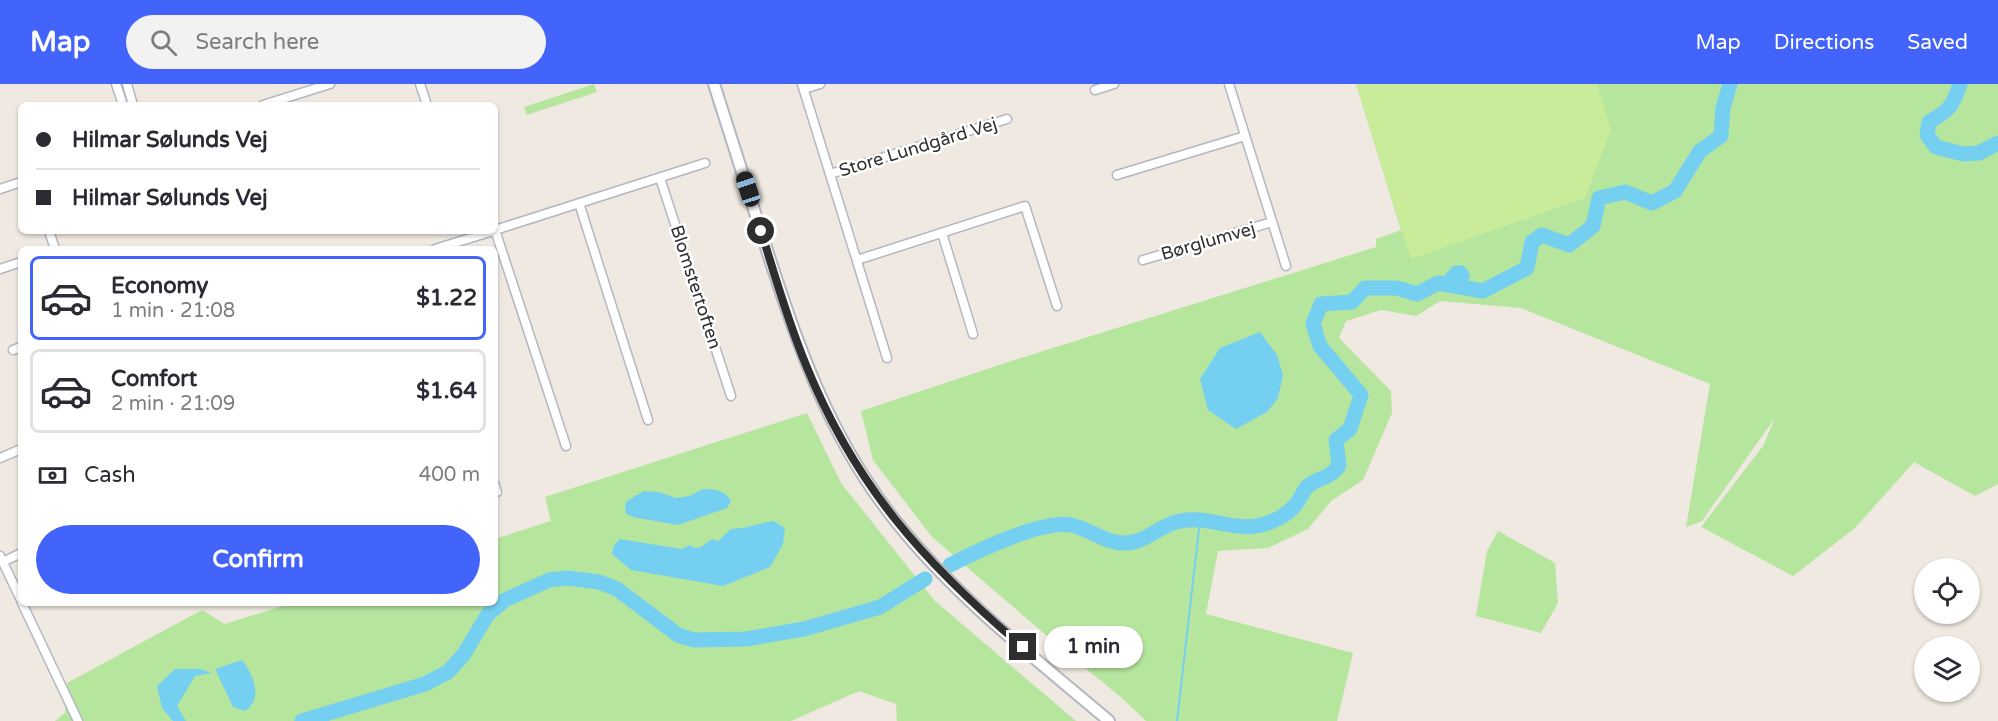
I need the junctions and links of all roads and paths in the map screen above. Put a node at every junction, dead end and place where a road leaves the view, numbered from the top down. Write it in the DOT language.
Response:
graph roads {
  1 [pos="116,84"];
  2 [pos="127,84"];
  3 [pos="330,84"];
  4 [pos="420,84"];
  5 [pos="714,84"];
  6 [pos="820,84"];
  7 [pos="1114,84"];
  8 [pos="1229,84"];
  9 [pos="803,87"];
  10 [pos="1095,90"];
  11 [pos="122,102"];
  12 [pos="132,102"];
  13 [pos="273,102"];
  14 [pos="426,102"];
  15 [pos="1007,119"];
  16 [pos="1245,136"];
  17 [pos="705,164"];
  18 [pos="830,174"];
  19 [pos="1117,175"];
  20 [pos="660,178"];
  21 [pos="18,183"];
  22 [pos="0,189"];
  23 [pos="579,203"];
  24 [pos="1272,222"];
  25 [pos="498,229"];
  26 [pos="942,233"];
  27 [pos="495,234"];
  28 [pos="466,235"];
  29 [pos="442,246"];
  30 [pos="857,260"];
  31 [pos="1143,260"];
  32 [pos="18,263"];
  33 [pos="1286,266"];
  34 [pos="0,269"];
  35 [pos="1057,306"];
  36 [pos="974,334"];
  37 [pos="887,358"];
  38 [pos="731,396"];
  39 [pos="648,420"];
  40 [pos="566,446"];
  41 [pos="18,450"];
  42 [pos="0,459"];
  43 [pos="18,554"];
  44 [pos="1,559"];
  45 [pos="18,594"];
  46 [pos="24,606"];
  47 [pos="78,721"];
  48 [pos="1109,721"];
  1 -- 11 [label="street"];
  2 -- 12 [label="street"];
  3 -- 13 [label="street"];
  4 -- 14 [label="street"];
  5 -- 48 [label="street"];
  6 -- 9 [label="street, Store Lundgård Vej"];
  7 -- 10 [label="street"];
  8 -- 16 [label="street, Børglumvej"];
  9 -- 18 [label="street, Store Lundgård Vej"];
  15 -- 18 [label="street, Store Lundgård Vej"];
  16 -- 19 [label="street"];
  16 -- 24 [label="street, Børglumvej"];
  17 -- 20 [label="street"];
  18 -- 30 [label="street, Store Lundgård Vej"];
  20 -- 23 [label="street"];
  20 -- 38 [label="street, Blomstertoften"];
  21 -- 22 [label="street"];
  23 -- 25 [label="street"];
  23 -- 39 [label="street"];
  24 -- 31 [label="street, Børglumvej"];
  24 -- 33 [label="street, Børglumvej"];
  26 -- 30 [label="street"];
  26 -- 35 [label="street"];
  26 -- 36 [label="street"];
  27 -- 40 [label="street"];
  28 -- 29 [label="street"];
  30 -- 37 [label="street, Store Lundgård Vej"];
  32 -- 34 [label="street"];
  41 -- 42 [label="street"];
  43 -- 44 [label="street"];
  44 -- 45 [label="street"];
  46 -- 47 [label="street"];
}
